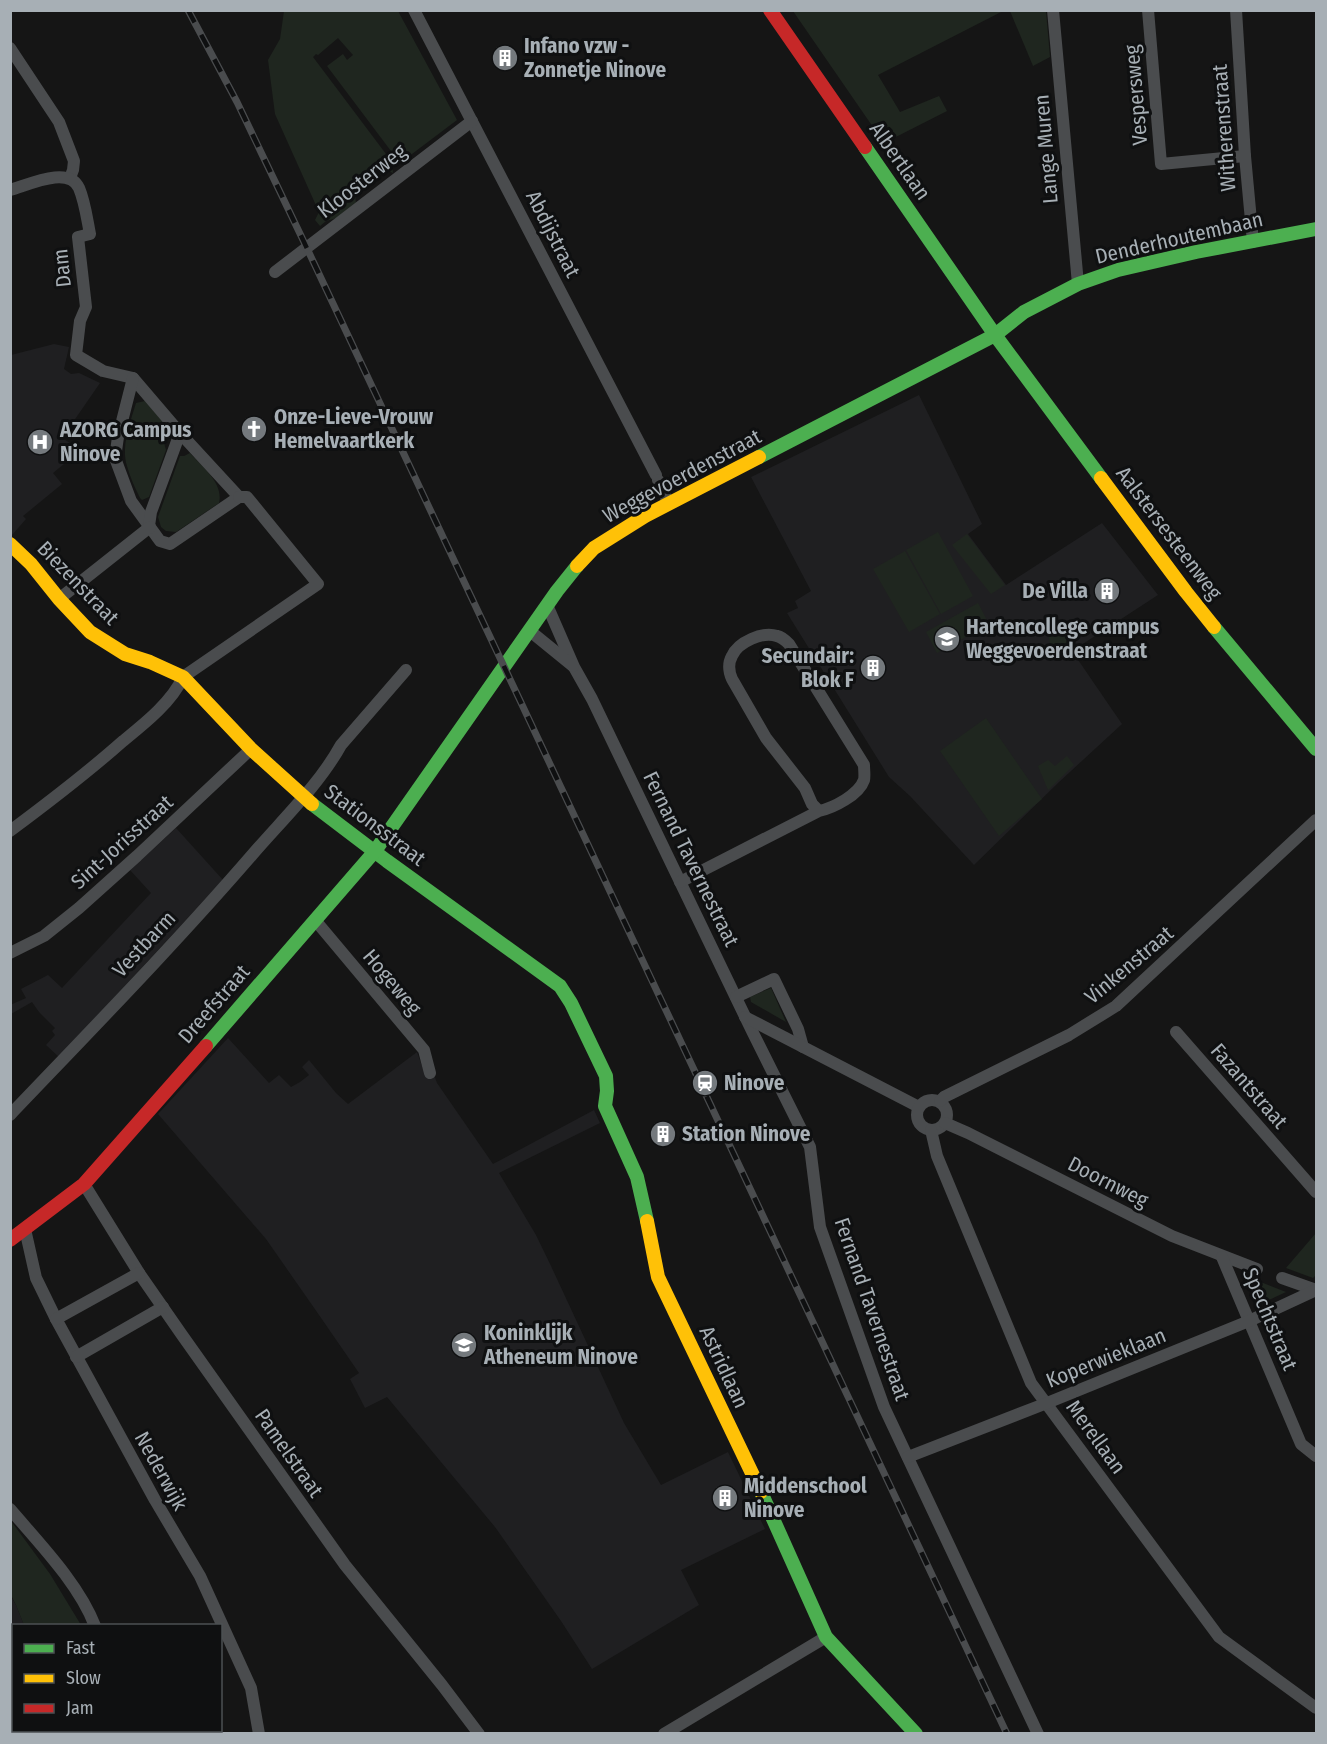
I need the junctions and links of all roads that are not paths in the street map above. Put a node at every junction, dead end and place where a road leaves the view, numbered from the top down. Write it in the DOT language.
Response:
graph roads {
  1 [pos="414,10"];
  2 [pos="770,10"];
  3 [pos="1053,10"];
  4 [pos="1148,10"];
  5 [pos="1236,10"];
  6 [pos="10,48"];
  7 [pos="472,121"];
  8 [pos="1245,156"];
  9 [pos="70,178"];
  10 [pos="10,190"];
  11 [pos="1317,229"];
  12 [pos="1253,242"];
  13 [pos="275,272"];
  14 [pos="1078,284"];
  15 [pos="995,335"];
  16 [pos="133,378"];
  17 [pos="180,433"];
  18 [pos="239,497"];
  19 [pos="669,504"];
  20 [pos="149,527"];
  21 [pos="10,544"];
  22 [pos="59,598"];
  23 [pos="547,605"];
  24 [pos="530,631"];
  25 [pos="574,667"];
  26 [pos="406,670"];
  27 [pos="183,677"];
  28 [pos="1317,749"];
  29 [pos="251,750"];
  30 [pos="302,797"];
  31 [pos="819,811"];
  32 [pos="1317,820"];
  33 [pos="10,831"];
  34 [pos="375,851"];
  35 [pos="680,882"];
  36 [pos="315,920"];
  37 [pos="10,952"];
  38 [pos="560,986"];
  39 [pos="736,997"];
  40 [pos="745,1017"];
  41 [pos="1176,1032"];
  42 [pos="803,1047"];
  43 [pos="430,1073"];
  44 [pos="940,1101"];
  45 [pos="919,1107"];
  46 [pos="10,1114"];
  47 [pos="945,1123"];
  48 [pos="931,1130"];
  49 [pos="84,1184"];
  50 [pos="1317,1192"];
  51 [pos="25,1229"];
  52 [pos="10,1240"];
  53 [pos="1222,1257"];
  54 [pos="1257,1269"];
  55 [pos="140,1273"];
  56 [pos="1282,1278"];
  57 [pos="1316,1290"];
  58 [pos="163,1307"];
  59 [pos="56,1319"];
  60 [pos="1249,1322"];
  61 [pos="76,1357"];
  62 [pos="1047,1403"];
  63 [pos="1317,1456"];
  64 [pos="908,1458"];
  65 [pos="10,1509"];
  66 [pos="94,1624"];
  67 [pos="221,1624"];
  68 [pos="222,1625"];
  69 [pos="826,1637"];
  70 [pos="1317,1708"];
  71 [pos="259,1734"];
  72 [pos="479,1734"];
  73 [pos="664,1734"];
  74 [pos="916,1734"];
  75 [pos="1038,1734"];
  1 -- 7 [label="street, Abdijstraat"];
  2 -- 15 [label="street, Albertlaan"];
  3 -- 14 [label="street, Lange Muren"];
  4 -- 8 [label="street, Vespersweg"];
  5 -- 8 [label="street, Witherenstraat"];
  6 -- 9 [label="street"];
  7 -- 13 [label="street, Kloosterweg"];
  7 -- 19 [label="street, Abdijstraat"];
  8 -- 12 [label="street, Witherenstraat"];
  9 -- 10 [label="street"];
  9 -- 16 [label="street, Dam"];
  11 -- 12 [label="street, Denderhoutembaan"];
  12 -- 14 [label="street, Denderhoutembaan"];
  14 -- 15 [label="street, Denderhoutembaan"];
  15 -- 19 [label="street, Weggevoerdenstraat"];
  15 -- 28 [label="street, Aalstersesteenweg"];
  16 -- 17 [label="street"];
  16 -- 20 [label="street"];
  17 -- 18 [label="street"];
  17 -- 20 [label="street"];
  18 -- 20 [label="street"];
  18 -- 27 [label="street"];
  19 -- 23 [label="street, Weggevoerdenstraat"];
  20 -- 22 [label="street"];
  21 -- 22 [label="street, Biezenstraat"];
  22 -- 27 [label="street, Biezenstraat"];
  23 -- 24 [label="street, Weggevoerdenstraat"];
  23 -- 25 [label="street, Fernand Tavernestraat"];
  24 -- 25 [label="street, Fernand Tavernestraat"];
  24 -- 34 [label="street, Weggevoerdenstraat"];
  25 -- 35 [label="street, Fernand Tavernestraat"];
  26 -- 30 [label="street, Vestbarm"];
  27 -- 29 [label="street, Stationsstraat"];
  27 -- 33 [label="street"];
  29 -- 30 [label="street, Stationsstraat"];
  29 -- 37 [label="street, Sint-Jorisstraat"];
  30 -- 34 [label="street, Stationsstraat"];
  30 -- 46 [label="street, Vestbarm"];
  31 -- 31 [label="street"];
  31 -- 35 [label="street"];
  32 -- 44 [label="street, Vinkenstraat"];
  34 -- 36 [label="street, Dreefstraat"];
  34 -- 38 [label="street, Stationsstraat"];
  35 -- 39 [label="street, Fernand Tavernestraat"];
  36 -- 43 [label="street, Hogeweg"];
  36 -- 49 [label="street, Dreefstraat"];
  38 -- 69 [label="street, Astridlaan"];
  39 -- 40 [label="street, Fernand Tavernestraat"];
  39 -- 42 [label="street"];
  40 -- 42 [label="street"];
  40 -- 64 [label="street, Fernand Tavernestraat"];
  41 -- 50 [label="street, Fazantstraat"];
  42 -- 45 [label="street"];
  44 -- 45 [label="street"];
  44 -- 47 [label="street"];
  45 -- 48 [label="street"];
  47 -- 48 [label="street"];
  47 -- 53 [label="street, Doornweg"];
  48 -- 62 [label="street, Merellaan"];
  49 -- 51 [label="street, Dreefstraat"];
  49 -- 55 [label="street, Pamelstraat"];
  51 -- 52 [label="street, Dreefstraat"];
  51 -- 59 [label="street, Nederwijk"];
  53 -- 54 [label="street, Doornweg"];
  53 -- 60 [label="street, Spechtstraat"];
  55 -- 58 [label="street, Pamelstraat"];
  55 -- 59 [label="street"];
  56 -- 57 [label="street"];
  57 -- 60 [label="street, Koperwieklaan"];
  58 -- 61 [label="street"];
  58 -- 72 [label="street, Pamelstraat"];
  59 -- 61 [label="street, Nederwijk"];
  60 -- 62 [label="street, Koperwieklaan"];
  60 -- 63 [label="street, Spechtstraat"];
  61 -- 67 [label="street, Nederwijk"];
  62 -- 64 [label="street, Koperwieklaan"];
  62 -- 70 [label="street, Merellaan"];
  64 -- 75 [label="street, Fernand Tavernestraat"];
  65 -- 66 [label="street"];
  68 -- 71 [label="street, Nederwijk"];
  69 -- 73 [label="street"];
  69 -- 74 [label="street, Astridlaan"];
}
